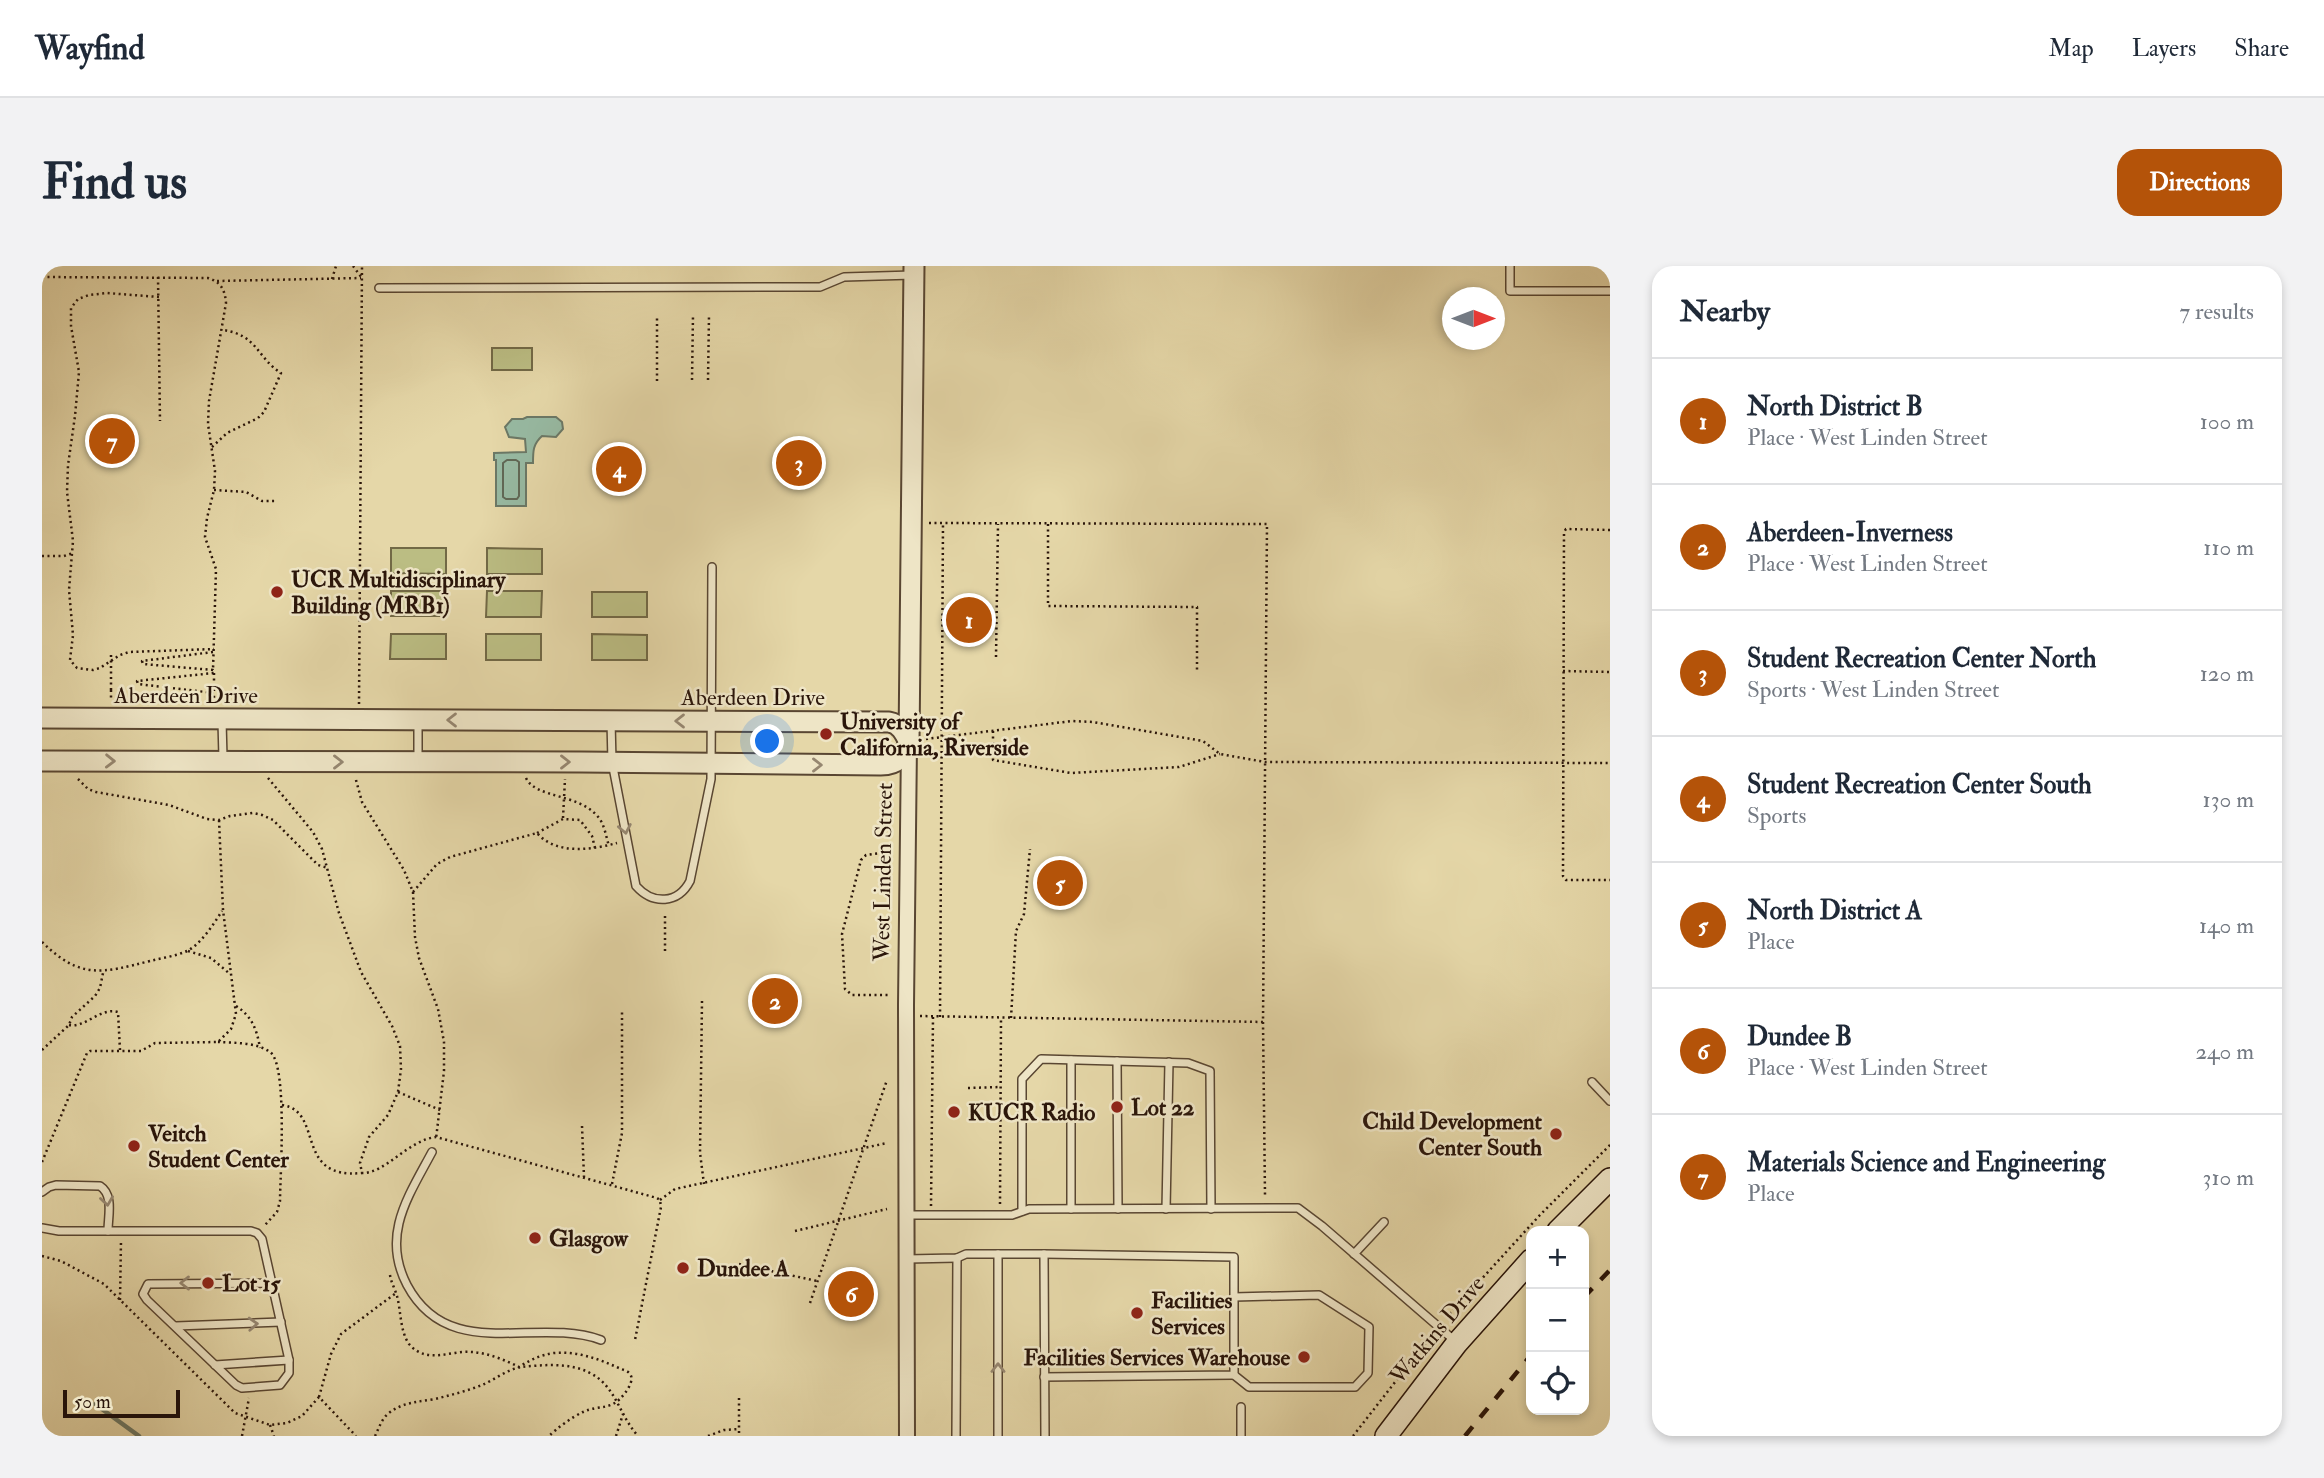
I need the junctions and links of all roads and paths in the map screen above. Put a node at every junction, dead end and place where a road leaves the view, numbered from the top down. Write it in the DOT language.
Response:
graph roads {
  1 [pos="336,266"];
  2 [pos="353,266"];
  3 [pos="362,266"];
  4 [pos="1510,266"];
  5 [pos="914,271"];
  6 [pos="42,277"];
  7 [pos="159,277"];
  8 [pos="362,278"];
  9 [pos="332,279"];
  10 [pos="217,281"];
  11 [pos="379,288"];
  12 [pos="1610,291"];
  13 [pos="159,297"];
  14 [pos="657,315"];
  15 [pos="693,315"];
  16 [pos="709,315"];
  17 [pos="222,330"];
  18 [pos="657,380"];
  19 [pos="692,380"];
  20 [pos="708,380"];
  21 [pos="159,421"];
  22 [pos="212,447"];
  23 [pos="214,490"];
  24 [pos="275,501"];
  25 [pos="912,523"];
  26 [pos="943,523"];
  27 [pos="998,524"];
  28 [pos="1048,524"];
  29 [pos="1610,530"];
  30 [pos="73,553"];
  31 [pos="42,555"];
  32 [pos="712,568"];
  33 [pos="214,651"];
  34 [pos="111,652"];
  35 [pos="996,657"];
  36 [pos="1563,671"];
  37 [pos="214,672"];
  38 [pos="1197,672"];
  39 [pos="1610,673"];
  40 [pos="214,693"];
  41 [pos="111,706"];
  42 [pos="218,712"];
  43 [pos="42,718"];
  44 [pos="359,720"];
  45 [pos="418,720"];
  46 [pos="611,721"];
  47 [pos="712,721"];
  48 [pos="993,730"];
  49 [pos="942,737"];
  50 [pos="909,742"];
  51 [pos="1220,754"];
  52 [pos="42,761"];
  53 [pos="223,762"];
  54 [pos="357,762"];
  55 [pos="612,762"];
  56 [pos="1265,762"];
  57 [pos="418,763"];
  58 [pos="1562,763"];
  59 [pos="1610,763"];
  60 [pos="713,764"];
  61 [pos="75,775"];
  62 [pos="266,775"];
  63 [pos="525,775"];
  64 [pos="565,776"];
  65 [pos="565,797"];
  66 [pos="563,819"];
  67 [pos="219,820"];
  68 [pos="537,833"];
  69 [pos="627,841"];
  70 [pos="609,846"];
  71 [pos="595,848"];
  72 [pos="1030,849"];
  73 [pos="888,852"];
  74 [pos="328,868"];
  75 [pos="1610,880"];
  76 [pos="414,892"];
  77 [pos="223,910"];
  78 [pos="665,916"];
  79 [pos="42,942"];
  80 [pos="188,951"];
  81 [pos="665,953"];
  82 [pos="103,972"];
  83 [pos="232,975"];
  84 [pos="898,996"];
  85 [pos="702,1001"];
  86 [pos="236,1006"];
  87 [pos="622,1009"];
  88 [pos="916,1016"];
  89 [pos="933,1017"];
  90 [pos="940,1017"];
  91 [pos="1002,1018"];
  92 [pos="1011,1018"];
  93 [pos="1263,1022"];
  94 [pos="69,1025"];
  95 [pos="218,1042"];
  96 [pos="260,1048"];
  97 [pos="42,1050"];
  98 [pos="120,1051"];
  99 [pos="1071,1060"];
  100 [pos="1116,1061"];
  101 [pos="1169,1062"];
  102 [pos="887,1080"];
  103 [pos="1592,1082"];
  104 [pos="1001,1087"];
  105 [pos="968,1088"];
  106 [pos="398,1092"];
  107 [pos="1610,1101"];
  108 [pos="282,1105"];
  109 [pos="440,1110"];
  110 [pos="582,1126"];
  111 [pos="436,1137"];
  112 [pos="887,1143"];
  113 [pos="1610,1145"];
  114 [pos="863,1148"];
  115 [pos="432,1152"];
  116 [pos="42,1162"];
  117 [pos="362,1173"];
  118 [pos="584,1177"];
  119 [pos="1610,1179"];
  120 [pos="612,1184"];
  121 [pos="705,1184"];
  122 [pos="42,1192"];
  123 [pos="1265,1195"];
  124 [pos="660,1200"];
  125 [pos="887,1209"];
  126 [pos="1071,1209"];
  127 [pos="1118,1209"];
  128 [pos="1166,1209"];
  129 [pos="1211,1209"];
  130 [pos="1022,1212"];
  131 [pos="907,1215"];
  132 [pos="930,1215"];
  133 [pos="1000,1215"];
  134 [pos="838,1222"];
  135 [pos="1384,1222"];
  136 [pos="1563,1226"];
  137 [pos="42,1228"];
  138 [pos="121,1230"];
  139 [pos="108,1231"];
  140 [pos="795,1231"];
  141 [pos="257,1233"];
  142 [pos="998,1254"];
  143 [pos="1044,1254"];
  144 [pos="1354,1254"];
  145 [pos="957,1258"];
  146 [pos="907,1259"];
  147 [pos="739,1264"];
  148 [pos="1526,1266"];
  149 [pos="390,1273"];
  150 [pos="817,1281"];
  151 [pos="272,1283"];
  152 [pos="396,1293"];
  153 [pos="1234,1297"];
  154 [pos="120,1300"];
  155 [pos="810,1303"];
  156 [pos="1450,1314"];
  157 [pos="281,1322"];
  158 [pos="176,1326"];
  159 [pos="1428,1339"];
  160 [pos="601,1340"];
  161 [pos="635,1340"];
  162 [pos="1457,1343"];
  163 [pos="289,1360"];
  164 [pos="215,1365"];
  165 [pos="519,1367"];
  166 [pos="1234,1375"];
  167 [pos="1044,1377"];
  168 [pos="248,1387"];
  169 [pos="319,1397"];
  170 [pos="739,1398"];
  171 [pos="618,1401"];
  172 [pos="1241,1407"];
  173 [pos="623,1414"];
  174 [pos="270,1425"];
  175 [pos="739,1429"];
  176 [pos="242,1436"];
  177 [pos="274,1436"];
  178 [pos="376,1436"];
  179 [pos="549,1436"];
  180 [pos="616,1436"];
  181 [pos="638,1436"];
  182 [pos="708,1436"];
  183 [pos="739,1436"];
  184 [pos="907,1436"];
  185 [pos="956,1436"];
  186 [pos="998,1436"];
  187 [pos="1045,1436"];
  188 [pos="1241,1436"];
  189 [pos="1353,1436"];
  190 [pos="1386,1436"];
  1 -- 9 [label="path"];
  2 -- 8 [label="path"];
  3 -- 8 [label="path"];
  4 -- 12 [label="lane"];
  5 -- 11 [label="lane"];
  5 -- 25 [label="street, West Linden Street"];
  6 -- 7 [label="path"];
  7 -- 10 [label="path"];
  7 -- 13 [label="path"];
  8 -- 9 [label="path"];
  8 -- 44 [label="path"];
  9 -- 10 [label="path"];
  10 -- 17 [label="path"];
  13 -- 21 [label="path"];
  13 -- 30 [label="path"];
  14 -- 18 [label="path"];
  15 -- 19 [label="path"];
  16 -- 20 [label="path"];
  17 -- 22 [label="path"];
  17 -- 22 [label="path"];
  22 -- 23 [label="path"];
  23 -- 24 [label="path"];
  23 -- 33 [label="path"];
  25 -- 26 [label="path"];
  25 -- 50 [label="street, West Linden Street"];
  26 -- 27 [label="path"];
  26 -- 49 [label="path"];
  27 -- 28 [label="path"];
  27 -- 35 [label="path"];
  28 -- 38 [label="path"];
  28 -- 56 [label="path"];
  29 -- 36 [label="path"];
  30 -- 31 [label="path"];
  30 -- 33 [label="path"];
  32 -- 47 [label="lane"];
  33 -- 37 [label="path"];
  33 -- 37 [label="path"];
  34 -- 41 [label="path, bridge"];
  36 -- 39 [label="path"];
  36 -- 58 [label="path"];
  37 -- 40 [label="path"];
  37 -- 40 [label="path"];
  40 -- 42 [label="path"];
  42 -- 43 [label="street, Aberdeen Drive"];
  42 -- 44 [label="street, Aberdeen Drive"];
  42 -- 53 [label="lane"];
  44 -- 45 [label="street, Aberdeen Drive"];
  46 -- 45 [label="street, Aberdeen Drive, one-way"];
  45 -- 57 [label="lane"];
  47 -- 46 [label="street, Aberdeen Drive, one-way"];
  46 -- 55 [label="lane"];
  47 -- 50 [label="street, Aberdeen Drive"];
  47 -- 60 [label="lane"];
  48 -- 49 [label="path"];
  48 -- 51 [label="path"];
  48 -- 51 [label="path"];
  49 -- 50 [label="path"];
  49 -- 90 [label="path"];
  60 -- 50 [label="street, one-way"];
  50 -- 131 [label="street, West Linden Street"];
  51 -- 56 [label="path"];
  52 -- 53 [label="street, one-way"];
  53 -- 54 [label="street, one-way"];
  54 -- 57 [label="street"];
  54 -- 76 [label="path"];
  57 -- 55 [label="street, one-way"];
  55 -- 60 [label="street"];
  55 -- 69 [label="lane, one-way"];
  56 -- 58 [label="path"];
  56 -- 93 [label="path"];
  58 -- 59 [label="path"];
  58 -- 75 [label="path"];
  60 -- 69 [label="lane"];
  61 -- 67 [label="path"];
  62 -- 74 [label="path"];
  63 -- 65 [label="path"];
  64 -- 65 [label="path"];
  65 -- 66 [label="path"];
  65 -- 70 [label="path"];
  66 -- 68 [label="path"];
  66 -- 71 [label="path"];
  67 -- 74 [label="path"];
  67 -- 77 [label="path"];
  68 -- 71 [label="path"];
  68 -- 76 [label="path"];
  69 -- 70 [label="path"];
  70 -- 71 [label="path"];
  72 -- 92 [label="path"];
  73 -- 84 [label="path"];
  74 -- 106 [label="path"];
  76 -- 109 [label="path"];
  77 -- 80 [label="path"];
  77 -- 83 [label="path"];
  78 -- 81 [label="path"];
  79 -- 82 [label="path"];
  80 -- 82 [label="path"];
  80 -- 83 [label="path"];
  82 -- 94 [label="path"];
  83 -- 86 [label="path"];
  85 -- 121 [label="path"];
  86 -- 95 [label="path"];
  86 -- 96 [label="path"];
  87 -- 120 [label="path"];
  88 -- 89 [label="path"];
  89 -- 90 [label="path"];
  89 -- 132 [label="path"];
  90 -- 91 [label="path"];
  91 -- 92 [label="path"];
  91 -- 104 [label="path"];
  92 -- 93 [label="path"];
  93 -- 123 [label="path"];
  94 -- 97 [label="path"];
  94 -- 98 [label="path"];
  95 -- 96 [label="path"];
  95 -- 98 [label="path"];
  96 -- 108 [label="path"];
  98 -- 116 [label="path"];
  99 -- 100 [label="lane"];
  99 -- 126 [label="lane"];
  99 -- 130 [label="lane"];
  100 -- 101 [label="lane"];
  100 -- 127 [label="lane"];
  101 -- 128 [label="lane"];
  101 -- 129 [label="lane"];
  102 -- 114 [label="path"];
  103 -- 107 [label="lane"];
  104 -- 105 [label="path"];
  104 -- 133 [label="path"];
  106 -- 109 [label="path"];
  106 -- 117 [label="path"];
  108 -- 117 [label="path"];
  108 -- 141 [label="path"];
  109 -- 111 [label="path"];
  110 -- 118 [label="path"];
  111 -- 117 [label="path"];
  111 -- 118 [label="path"];
  112 -- 114 [label="path"];
  113 -- 156 [label="path"];
  114 -- 121 [label="path"];
  114 -- 134 [label="path"];
  115 -- 160 [label="lane"];
  118 -- 120 [label="path"];
  119 -- 136 [label="main road"];
  120 -- 124 [label="path"];
  121 -- 124 [label="path"];
  122 -- 139 [label="lane, one-way"];
  124 -- 161 [label="path"];
  125 -- 134 [label="path"];
  126 -- 127 [label="lane"];
  126 -- 130 [label="lane"];
  127 -- 128 [label="lane"];
  128 -- 129 [label="lane"];
  129 -- 144 [label="lane"];
  130 -- 133 [label="lane"];
  131 -- 132 [label="lane"];
  131 -- 146 [label="street, West Linden Street"];
  132 -- 133 [label="lane"];
  134 -- 140 [label="path"];
  134 -- 150 [label="path"];
  135 -- 144 [label="lane"];
  137 -- 139 [label="lane"];
  138 -- 139 [label="lane"];
  138 -- 141 [label="lane"];
  138 -- 154 [label="path"];
  141 -- 151 [label="lane"];
  142 -- 143 [label="lane"];
  142 -- 145 [label="lane"];
  186 -- 142 [label="lane, one-way"];
  143 -- 153 [label="lane"];
  143 -- 167 [label="lane"];
  144 -- 162 [label="lane"];
  145 -- 146 [label="lane"];
  145 -- 185 [label="lane"];
  146 -- 184 [label="street, West Linden Street"];
  147 -- 150 [label="path"];
  148 -- 162 [label="main road, Watkins Drive"];
  149 -- 152 [label="path"];
  150 -- 155 [label="path"];
  151 -- 157 [label="lane"];
  151 -- 158 [label="lane, one-way"];
  152 -- 165 [label="path"];
  152 -- 169 [label="path"];
  153 -- 166 [label="lane"];
  153 -- 166 [label="lane"];
  158 -- 157 [label="lane, one-way"];
  157 -- 163 [label="lane"];
  158 -- 164 [label="lane"];
  159 -- 189 [label="path"];
  162 -- 190 [label="main road, Watkins Drive"];
  163 -- 164 [label="lane"];
  163 -- 168 [label="lane"];
  164 -- 168 [label="lane"];
  165 -- 171 [label="path"];
  165 -- 171 [label="path"];
  165 -- 178 [label="path"];
  166 -- 167 [label="lane"];
  167 -- 187 [label="lane"];
  168 -- 176 [label="path"];
  170 -- 175 [label="path"];
  171 -- 173 [label="path"];
  171 -- 179 [label="path"];
  172 -- 188 [label="lane"];
  173 -- 180 [label="path"];
  173 -- 181 [label="path"];
  174 -- 177 [label="path"];
  175 -- 182 [label="path"];
  175 -- 183 [label="path"];
}
